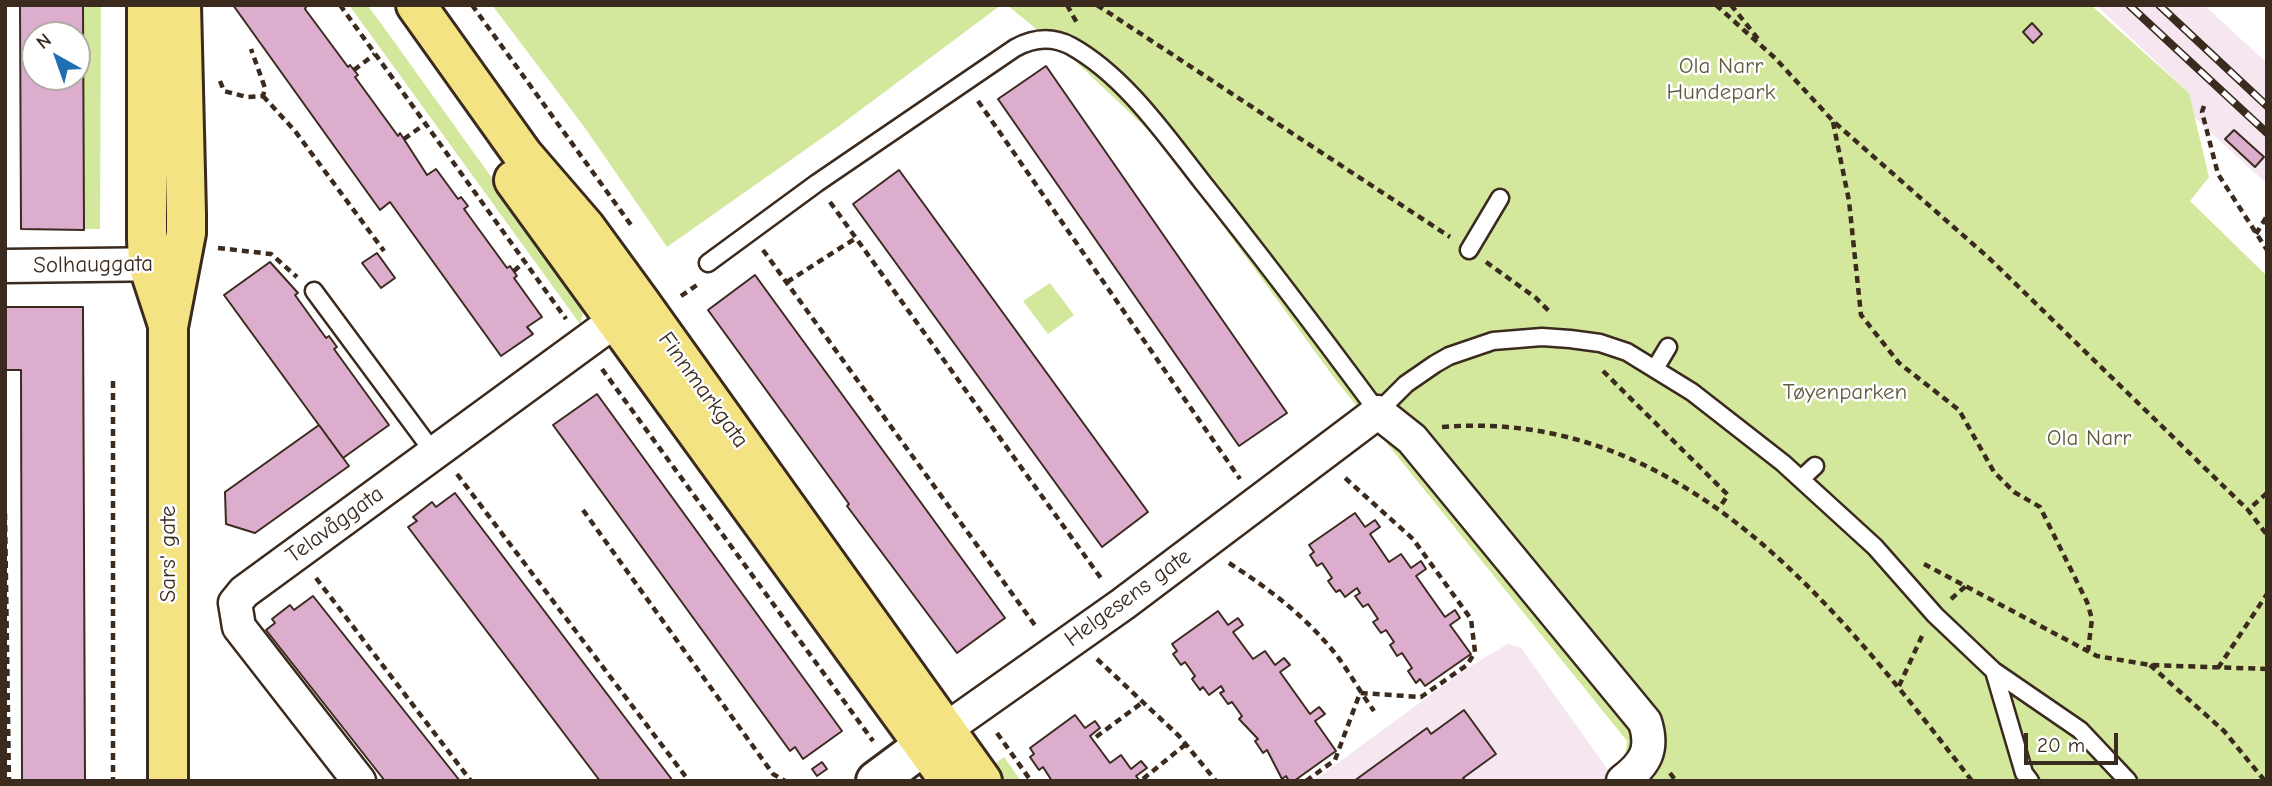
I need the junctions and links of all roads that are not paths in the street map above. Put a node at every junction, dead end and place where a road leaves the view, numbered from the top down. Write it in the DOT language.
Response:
graph roads {
  1 [pos="147,5"];
  2 [pos="181,5"];
  3 [pos="388,5"];
  4 [pos="416,5"];
  5 [pos="1500,198"];
  6 [pos="1469,250"];
  7 [pos="181,258"];
  8 [pos="708,263"];
  9 [pos="5,266"];
  10 [pos="314,291"];
  11 [pos="616,320"];
  12 [pos="1668,347"];
  13 [pos="1656,367"];
  14 [pos="1378,412"];
  15 [pos="442,459"];
  16 [pos="1815,466"];
  17 [pos="1801,479"];
  18 [pos="1994,671"];
  19 [pos="935,737"];
  20 [pos="876,763"];
  21 [pos="168,781"];
  22 [pos="359,781"];
  23 [pos="949,781"];
  24 [pos="982,781"];
  25 [pos="1623,781"];
  26 [pos="2030,781"];
  27 [pos="2128,781"];
  1 -- 7 [label="main road, Sars' gate"];
  2 -- 7 [label="main road, Sars' gate"];
  3 -- 11 [label="main road, Finnmarkgata"];
  4 -- 19 [label="main road, Finnmarkgata"];
  5 -- 6 [label="lane"];
  7 -- 9 [label="street, Solhauggata"];
  7 -- 21 [label="main road, Sars' gate"];
  8 -- 14 [label="lane"];
  10 -- 15 [label="lane"];
  11 -- 15 [label="street, Telavåggata"];
  11 -- 19 [label="main road, Finnmarkgata"];
  12 -- 13 [label="lane"];
  13 -- 14 [label="lane"];
  13 -- 17 [label="lane"];
  14 -- 19 [label="street, Helgesens gate"];
  14 -- 25 [label="street"];
  15 -- 22 [label="street, Telavåggata"];
  16 -- 17 [label="lane"];
  17 -- 18 [label="lane"];
  18 -- 26 [label="lane"];
  18 -- 27 [label="lane"];
  19 -- 20 [label="street, Helgesens gate"];
  19 -- 23 [label="main road, Finnmarkgata"];
  19 -- 24 [label="main road, Finnmarkgata"];
}
